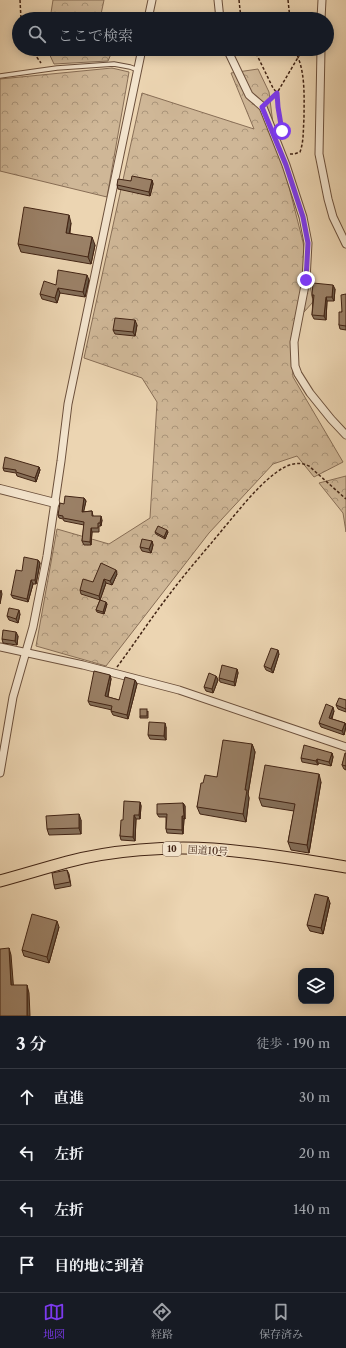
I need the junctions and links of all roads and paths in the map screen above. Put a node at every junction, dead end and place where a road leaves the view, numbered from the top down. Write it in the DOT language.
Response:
graph roads {
  1 [pos="20,0"];
  2 [pos="152,0"];
  3 [pos="218,0"];
  4 [pos="239,0"];
  5 [pos="288,0"];
  6 [pos="322,0"];
  7 [pos="21,12"];
  8 [pos="149,12"];
  9 [pos="219,12"];
  10 [pos="240,12"];
  11 [pos="289,12"];
  12 [pos="321,12"];
  13 [pos="35,56"];
  14 [pos="141,56"];
  15 [pos="230,56"];
  16 [pos="257,56"];
  17 [pos="298,56"];
  18 [pos="321,56"];
  19 [pos="46,69"];
  20 [pos="138,70"];
  21 [pos="0,76"];
  22 [pos="277,93"];
  23 [pos="262,107"];
  24 [pos="284,136"];
  25 [pos="289,154"];
  26 [pos="346,244"];
  27 [pos="346,435"];
  28 [pos="0,489"];
  29 [pos="346,499"];
  30 [pos="55,503"];
  31 [pos="0,647"];
  32 [pos="27,652"];
  33 [pos="113,673"];
  34 [pos="346,747"];
  35 [pos="0,773"];
  36 [pos="346,867"];
  37 [pos="0,881"];
  1 -- 7 [label="path"];
  2 -- 8 [label="street"];
  3 -- 9 [label="street"];
  4 -- 10 [label="path"];
  5 -- 11 [label="path"];
  6 -- 12 [label="street"];
  13 -- 19 [label="path"];
  14 -- 20 [label="street"];
  15 -- 23 [label="street"];
  16 -- 22 [label="path"];
  17 -- 22 [label="path"];
  17 -- 25 [label="path"];
  18 -- 26 [label="street"];
  19 -- 20 [label="lane"];
  19 -- 21 [label="lane"];
  20 -- 30 [label="street"];
  22 -- 23 [label="path"];
  22 -- 24 [label="path"];
  23 -- 27 [label="street"];
  28 -- 30 [label="street"];
  29 -- 33 [label="path"];
  30 -- 32 [label="street"];
  31 -- 32 [label="street"];
  32 -- 33 [label="street"];
  32 -- 35 [label="street"];
  33 -- 34 [label="street"];
  36 -- 37 [label="highway, 国道10号 / 10"];
}
